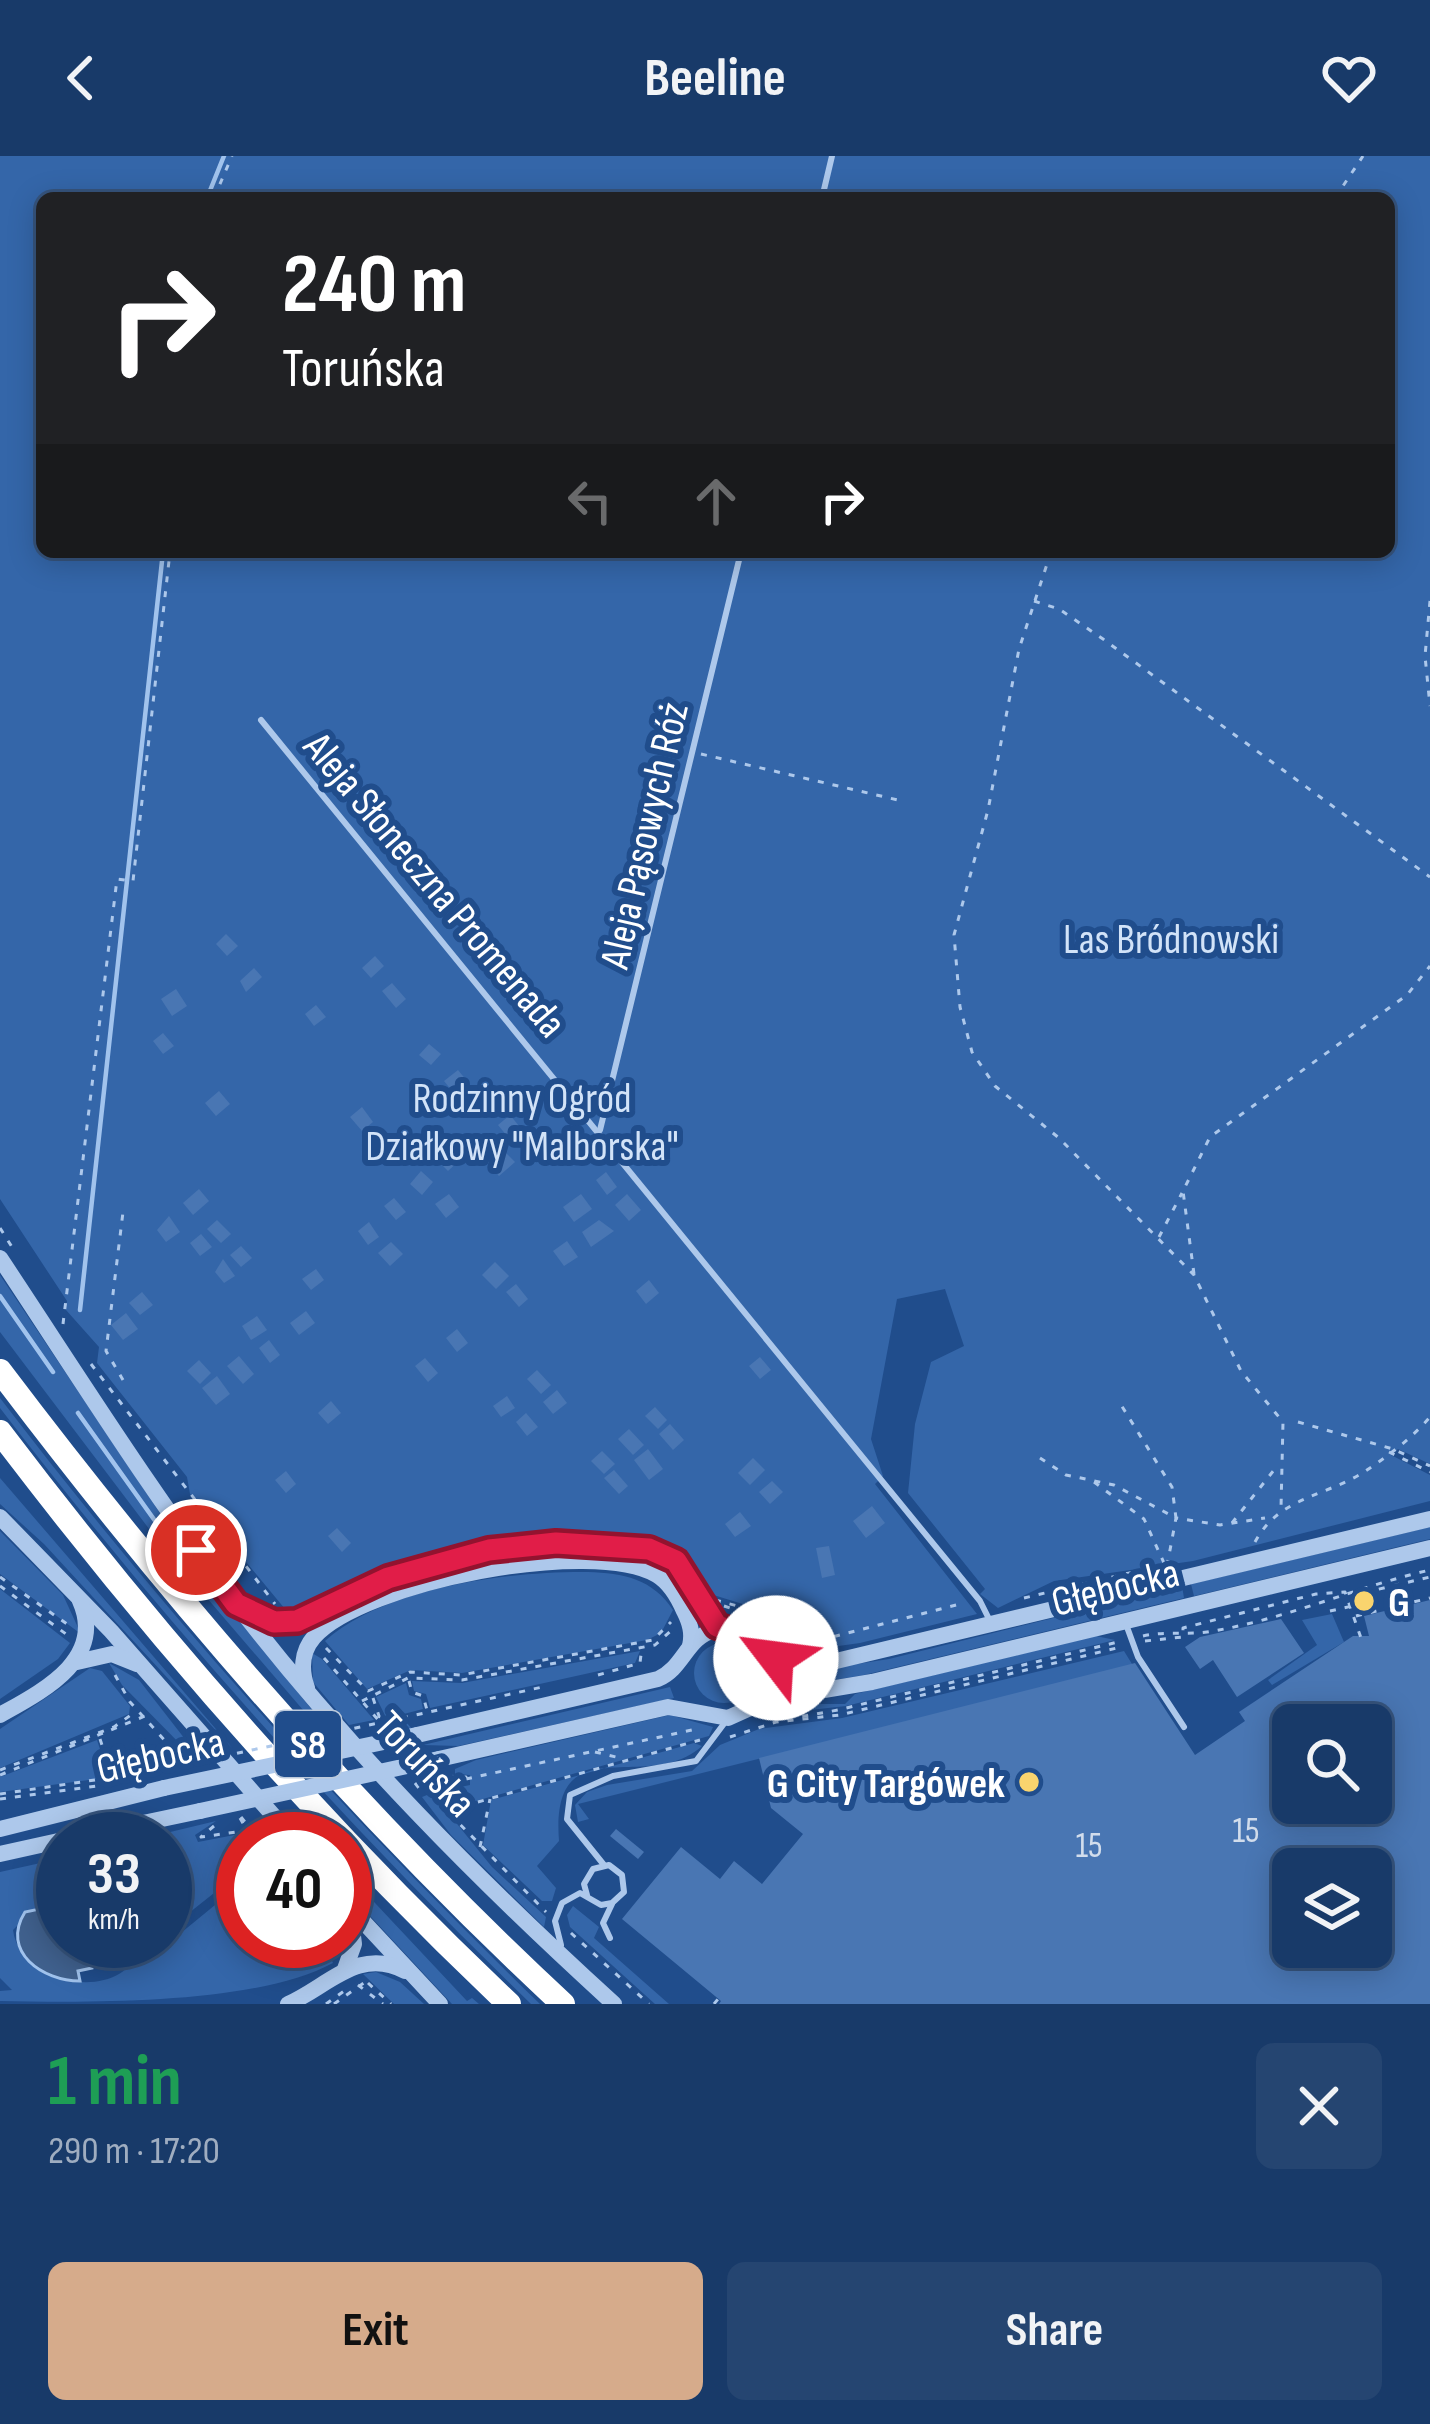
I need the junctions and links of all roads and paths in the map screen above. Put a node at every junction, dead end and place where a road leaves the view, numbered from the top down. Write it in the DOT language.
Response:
graph roads {
  1 [pos="232,156"];
  2 [pos="832,156"];
  3 [pos="1363,156"];
  4 [pos="217,192"];
  5 [pos="823,192"];
  6 [pos="1339,192"];
  7 [pos="169,558"];
  8 [pos="740,558"];
  9 [pos="1049,558"];
  10 [pos="1033,601"];
  11 [pos="1430,601"];
  12 [pos="1430,706"];
  13 [pos="261,720"];
  14 [pos="694,752"];
  15 [pos="898,800"];
  16 [pos="1430,877"];
  17 [pos="1430,966"];
  18 [pos="600,1130"];
  19 [pos="1183,1191"];
  20 [pos="123,1211"];
  21 [pos="0,1228"];
  22 [pos="1158,1237"];
  23 [pos="6,1253"];
  24 [pos="1194,1275"];
  25 [pos="52,1308"];
  26 [pos="63,1324"];
  27 [pos="73,1340"];
  28 [pos="86,1358"];
  29 [pos="0,1371"];
  30 [pos="123,1380"];
  31 [pos="1118,1400"];
  32 [pos="1430,1417"];
  33 [pos="1298,1422"];
  34 [pos="0,1432"];
  35 [pos="1391,1450"];
  36 [pos="1040,1458"];
  37 [pos="1279,1463"];
  38 [pos="1430,1469"];
  39 [pos="1092,1481"];
  40 [pos="1281,1508"];
  41 [pos="0,1517"];
  42 [pos="1176,1518"];
  43 [pos="1268,1518"];
  44 [pos="1430,1519"];
  45 [pos="1231,1524"];
  46 [pos="1430,1548"];
  47 [pos="1252,1549"];
  48 [pos="1430,1570"];
  49 [pos="0,1576"];
  50 [pos="1430,1577"];
  51 [pos="0,1586"];
  52 [pos="69,1586"];
  53 [pos="975,1595"];
  54 [pos="1430,1598"];
  55 [pos="1352,1601"];
  56 [pos="236,1604"];
  57 [pos="694,1610"];
  58 [pos="1287,1610"];
  59 [pos="1330,1611"];
  60 [pos="284,1612"];
  61 [pos="1356,1616"];
  62 [pos="1126,1620"];
  63 [pos="991,1624"];
  64 [pos="725,1629"];
  65 [pos="1361,1638"];
  66 [pos="1144,1639"];
  67 [pos="753,1643"];
  68 [pos="319,1644"];
  69 [pos="1119,1644"];
  70 [pos="642,1645"];
  71 [pos="86,1647"];
  72 [pos="313,1651"];
  73 [pos="789,1652"];
  74 [pos="686,1654"];
  75 [pos="148,1672"];
  76 [pos="407,1676"];
  77 [pos="595,1676"];
  78 [pos="554,1685"];
  79 [pos="371,1693"];
  80 [pos="310,1695"];
  81 [pos="362,1701"];
  82 [pos="796,1704"];
  83 [pos="788,1705"];
  84 [pos="137,1710"];
  85 [pos="741,1712"];
  86 [pos="0,1714"];
  87 [pos="428,1715"];
  88 [pos="147,1716"];
  89 [pos="377,1718"];
  90 [pos="798,1719"];
  91 [pos="699,1720"];
  92 [pos="1184,1727"];
  93 [pos="390,1734"];
  94 [pos="99,1737"];
  95 [pos="722,1739"];
  96 [pos="706,1740"];
  97 [pos="593,1751"];
  98 [pos="621,1758"];
  99 [pos="416,1767"];
  100 [pos="440,1768"];
  101 [pos="0,1772"];
  102 [pos="194,1774"];
  103 [pos="124,1777"];
  104 [pos="464,1778"];
  105 [pos="155,1779"];
  106 [pos="441,1788"];
  107 [pos="0,1797"];
  108 [pos="490,1798"];
  109 [pos="234,1809"];
  110 [pos="447,1810"];
  111 [pos="236,1812"];
  112 [pos="270,1812"];
  113 [pos="192,1813"];
  114 [pos="216,1826"];
  115 [pos="0,1828"];
  116 [pos="216,1835"];
  117 [pos="36,1846"];
  118 [pos="480,1847"];
  119 [pos="0,1854"];
  120 [pos="604,1865"];
  121 [pos="587,1895"];
  122 [pos="612,1904"];
  123 [pos="545,1908"];
  124 [pos="372,1932"];
  125 [pos="570,1932"];
  126 [pos="610,1938"];
  127 [pos="571,1964"];
  128 [pos="345,1969"];
  129 [pos="411,1975"];
  130 [pos="366,1981"];
  131 [pos="288,2004"];
  132 [pos="334,2004"];
  133 [pos="440,2004"];
  134 [pos="509,2004"];
  135 [pos="562,2004"];
  136 [pos="614,2004"];
  137 [pos="650,2004"];
  1 -- 4 [label="path"];
  2 -- 5 [label="lane"];
  3 -- 6 [label="path"];
  7 -- 26 [label="path"];
  8 -- 14 [label="lane, Aleja Pąsowych Róż"];
  9 -- 10 [label="path"];
  10 -- 16 [label="path"];
  10 -- 22 [label="path"];
  11 -- 12 [label="path"];
  13 -- 18 [label="lane, Aleja Słoneczna Promenada"];
  14 -- 15 [label="path"];
  14 -- 18 [label="lane, Aleja Pąsowych Róż"];
  17 -- 19 [label="path"];
  18 -- 53 [label="lane, Aleja Słoneczna Promenada"];
  19 -- 22 [label="path"];
  19 -- 24 [label="path"];
  20 -- 30 [label="path"];
  21 -- 23 [label="path"];
  22 -- 24 [label="path"];
  23 -- 56 [label="street, Toruńska"];
  24 -- 37 [label="path"];
  25 -- 26 [label="path"];
  26 -- 27 [label="path"];
  28 -- 60 [label="path"];
  29 -- 135 [label="highway, Toruńska / S8"];
  31 -- 42 [label="path"];
  32 -- 35 [label="path"];
  33 -- 35 [label="path"];
  34 -- 134 [label="highway, S8"];
  35 -- 38 [label="path"];
  35 -- 40 [label="path"];
  36 -- 39 [label="path"];
  37 -- 40 [label="path"];
  37 -- 45 [label="path"];
  39 -- 42 [label="path"];
  39 -- 42 [label="path"];
  40 -- 43 [label="path"];
  41 -- 52 [label="street"];
  42 -- 45 [label="path"];
  43 -- 45 [label="path"];
  43 -- 47 [label="path"];
  44 -- 63 [label="street, Głębocka"];
  46 -- 62 [label="street, Głębocka"];
  48 -- 55 [label="path"];
  49 -- 71 [label="path"];
  50 -- 55 [label="path"];
  51 -- 71 [label="path"];
  52 -- 71 [label="street"];
  52 -- 75 [label="street"];
  53 -- 57 [label="path"];
  53 -- 63 [label="lane, Aleja Słoneczna Promenada"];
  54 -- 61 [label="path"];
  55 -- 58 [label="path"];
  55 -- 58 [label="path"];
  55 -- 59 [label="path"];
  55 -- 61 [label="path"];
  56 -- 57 [label="street"];
  56 -- 80 [label="street, Toruńska"];
  57 -- 64 [label="street"];
  57 -- 70 [label="path"];
  57 -- 73 [label="path"];
  57 -- 74 [label="street"];
  57 -- 80 [label="street"];
  58 -- 66 [label="path"];
  61 -- 65 [label="path"];
  62 -- 85 [label="street, Głębocka"];
  62 -- 92 [label="lane"];
  63 -- 67 [label="street, Głębocka"];
  64 -- 67 [label="street, Głębocka"];
  64 -- 74 [label="street, Głębocka"];
  67 -- 85 [label="street"];
  68 -- 79 [label="path"];
  69 -- 90 [label="path"];
  70 -- 76 [label="path"];
  70 -- 77 [label="path"];
  71 -- 75 [label="street"];
  71 -- 84 [label="path"];
  71 -- 86 [label="street"];
  72 -- 81 [label="path"];
  74 -- 91 [label="street"];
  74 -- 105 [label="street, Głębocka, bridge"];
  75 -- 112 [label="street"];
  76 -- 79 [label="path"];
  76 -- 87 [label="path"];
  78 -- 87 [label="path"];
  79 -- 81 [label="path"];
  79 -- 89 [label="path"];
  80 -- 127 [label="street, Toruńska"];
  81 -- 89 [label="path"];
  82 -- 90 [label="path"];
  83 -- 90 [label="path"];
  84 -- 88 [label="path"];
  84 -- 101 [label="path"];
  85 -- 91 [label="street, Głębocka"];
  85 -- 120 [label="lane"];
  87 -- 105 [label="path, bridge"];
  88 -- 94 [label="path"];
  88 -- 102 [label="path"];
  89 -- 93 [label="path"];
  90 -- 95 [label="path"];
  91 -- 97 [label="path"];
  91 -- 100 [label="street, Głębocka"];
  94 -- 101 [label="path"];
  94 -- 103 [label="path"];
  96 -- 98 [label="path"];
  97 -- 98 [label="path"];
  97 -- 104 [label="path"];
  98 -- 108 [label="path"];
  99 -- 110 [label="path"];
  100 -- 104 [label="path"];
  100 -- 113 [label="street, Głębocka, bridge"];
  103 -- 105 [label="path"];
  103 -- 107 [label="path"];
  104 -- 106 [label="path"];
  105 -- 107 [label="path"];
  105 -- 115 [label="street, Głębocka"];
  108 -- 110 [label="path"];
  108 -- 118 [label="path"];
  109 -- 111 [label="path"];
  110 -- 118 [label="path"];
  114 -- 116 [label="path"];
  117 -- 119 [label="street, Głębocka"];
  118 -- 123 [label="path"];
  120 -- 121 [label="lane"];
  120 -- 122 [label="lane"];
  121 -- 122 [label="lane"];
  121 -- 127 [label="lane"];
  122 -- 126 [label="lane"];
  124 -- 129 [label="street"];
  125 -- 137 [label="path"];
  127 -- 136 [label="street, Toruńska"];
  128 -- 129 [label="street"];
  128 -- 131 [label="street"];
  129 -- 133 [label="street"];
  130 -- 132 [label="path"];
}
